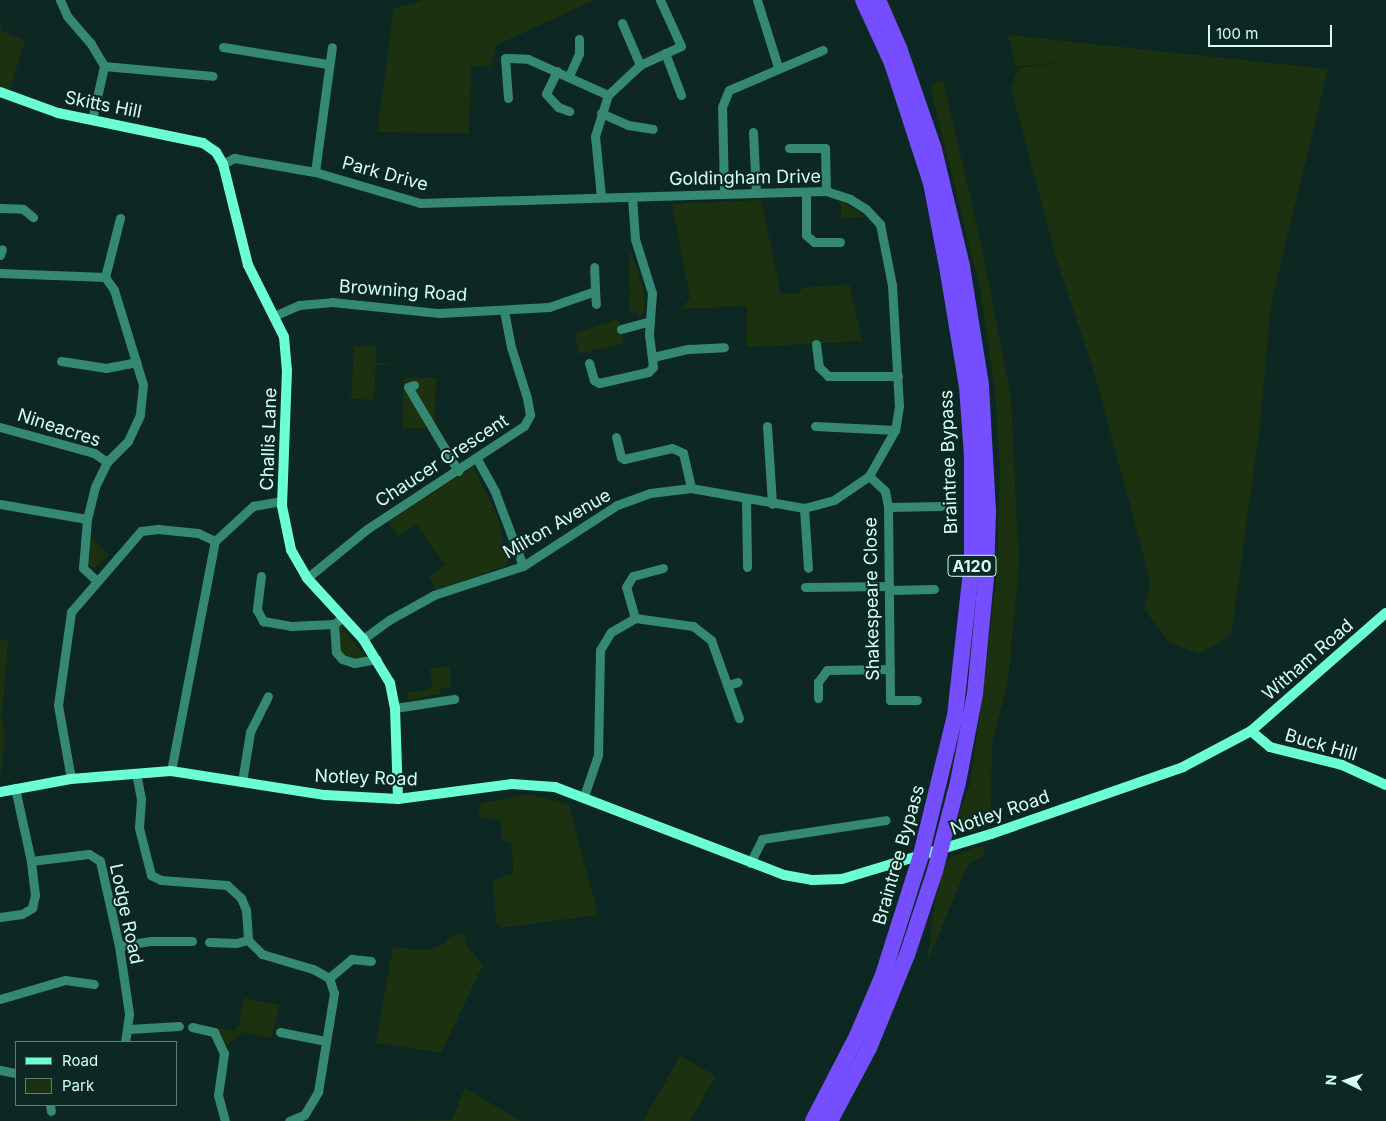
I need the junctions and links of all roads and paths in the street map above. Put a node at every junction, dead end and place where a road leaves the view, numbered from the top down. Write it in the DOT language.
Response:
graph roads {
  1 [pos="60,0"];
  2 [pos="660,0"];
  3 [pos="756,0"];
  4 [pos="863,0"];
  5 [pos="878,0"];
  6 [pos="622,23"];
  7 [pos="578,39"];
  8 [pos="223,47"];
  9 [pos="332,47"];
  10 [pos="823,50"];
  11 [pos="665,54"];
  12 [pos="328,64"];
  13 [pos="640,64"];
  14 [pos="104,66"];
  15 [pos="778,68"];
  16 [pos="557,71"];
  17 [pos="213,76"];
  18 [pos="569,76"];
  19 [pos="0,92"];
  20 [pos="608,95"];
  21 [pos="681,95"];
  22 [pos="508,98"];
  23 [pos="569,111"];
  24 [pos="601,113"];
  25 [pos="92,120"];
  26 [pos="653,129"];
  27 [pos="753,132"];
  28 [pos="203,143"];
  29 [pos="790,148"];
  30 [pos="223,164"];
  31 [pos="315,172"];
  32 [pos="826,191"];
  33 [pos="724,192"];
  34 [pos="806,192"];
  35 [pos="756,193"];
  36 [pos="601,197"];
  37 [pos="632,197"];
  38 [pos="0,208"];
  39 [pos="33,217"];
  40 [pos="120,218"];
  41 [pos="840,242"];
  42 [pos="594,267"];
  43 [pos="0,273"];
  44 [pos="105,277"];
  45 [pos="595,291"];
  46 [pos="596,304"];
  47 [pos="504,311"];
  48 [pos="274,316"];
  49 [pos="650,321"];
  50 [pos="621,329"];
  51 [pos="816,344"];
  52 [pos="724,348"];
  53 [pos="653,357"];
  54 [pos="61,361"];
  55 [pos="136,362"];
  56 [pos="589,363"];
  57 [pos="898,376"];
  58 [pos="414,385"];
  59 [pos="767,426"];
  60 [pos="815,426"];
  61 [pos="0,427"];
  62 [pos="895,430"];
  63 [pos="616,437"];
  64 [pos="476,459"];
  65 [pos="107,462"];
  66 [pos="458,471"];
  67 [pos="869,476"];
  68 [pos="691,488"];
  69 [pos="746,500"];
  70 [pos="282,501"];
  71 [pos="0,504"];
  72 [pos="772,504"];
  73 [pos="941,506"];
  74 [pos="888,507"];
  75 [pos="804,508"];
  76 [pos="86,519"];
  77 [pos="216,540"];
  78 [pos="524,566"];
  79 [pos="747,567"];
  80 [pos="663,568"];
  81 [pos="808,568"];
  82 [pos="261,576"];
  83 [pos="307,578"];
  84 [pos="96,580"];
  85 [pos="806,588"];
  86 [pos="889,588"];
  87 [pos="934,589"];
  88 [pos="1386,613"];
  89 [pos="635,618"];
  90 [pos="338,621"];
  91 [pos="363,639"];
  92 [pos="377,659"];
  93 [pos="890,669"];
  94 [pos="738,682"];
  95 [pos="728,685"];
  96 [pos="268,696"];
  97 [pos="818,698"];
  98 [pos="454,699"];
  99 [pos="917,700"];
  100 [pos="395,708"];
  101 [pos="739,718"];
  102 [pos="1251,731"];
  103 [pos="171,771"];
  104 [pos="136,773"];
  105 [pos="71,778"];
  106 [pos="242,782"];
  107 [pos="1386,785"];
  108 [pos="15,788"];
  109 [pos="0,792"];
  110 [pos="584,796"];
  111 [pos="398,798"];
  112 [pos="886,820"];
  113 [pos="31,860"];
  114 [pos="750,863"];
  115 [pos="0,917"];
  116 [pos="248,940"];
  117 [pos="192,941"];
  118 [pos="209,942"];
  119 [pos="119,946"];
  120 [pos="371,961"];
  121 [pos="328,978"];
  122 [pos="94,984"];
  123 [pos="0,1000"];
  124 [pos="179,1026"];
  125 [pos="192,1027"];
  126 [pos="128,1029"];
  127 [pos="280,1032"];
  128 [pos="125,1041"];
  129 [pos="326,1041"];
  130 [pos="0,1070"];
  131 [pos="15,1073"];
  132 [pos="225,1121"];
  133 [pos="289,1121"];
  134 [pos="813,1121"];
  135 [pos="830,1121"];
  1 -- 14 [label="street"];
  2 -- 11 [label="street"];
  3 -- 15 [label="street"];
  4 -- 134 [label="highway, Braintree Bypass / A120"];
  5 -- 135 [label="highway, Braintree Bypass / A120"];
  6 -- 13 [label="street"];
  7 -- 18 [label="street"];
  8 -- 12 [label="street"];
  9 -- 12 [label="street"];
  10 -- 15 [label="street"];
  11 -- 13 [label="street"];
  11 -- 21 [label="street"];
  12 -- 31 [label="street"];
  13 -- 20 [label="street"];
  14 -- 17 [label="street"];
  14 -- 25 [label="street"];
  15 -- 33 [label="street"];
  16 -- 18 [label="street"];
  16 -- 22 [label="street"];
  16 -- 23 [label="street"];
  18 -- 20 [label="street"];
  19 -- 25 [label="street, Skitts Hill"];
  20 -- 24 [label="street"];
  24 -- 26 [label="street"];
  24 -- 36 [label="street"];
  25 -- 28 [label="street, Skitts Hill"];
  27 -- 35 [label="street"];
  28 -- 30 [label="street, Challis Lane"];
  29 -- 32 [label="street"];
  30 -- 31 [label="street, Park Drive"];
  30 -- 48 [label="street, Challis Lane"];
  31 -- 36 [label="street, Park Drive"];
  32 -- 34 [label="street, Goldingham Drive"];
  32 -- 57 [label="street, Goldingham Drive"];
  33 -- 35 [label="street, Goldingham Drive"];
  33 -- 37 [label="street, Goldingham Drive"];
  34 -- 35 [label="street, Goldingham Drive"];
  34 -- 41 [label="street"];
  36 -- 37 [label="street, Goldingham Drive"];
  37 -- 49 [label="street"];
  38 -- 39 [label="street"];
  40 -- 44 [label="street"];
  42 -- 45 [label="street"];
  43 -- 44 [label="street"];
  44 -- 55 [label="street"];
  45 -- 46 [label="street"];
  45 -- 47 [label="street, Browning Road"];
  47 -- 48 [label="street, Browning Road"];
  47 -- 64 [label="street, Chaucer Crescent"];
  48 -- 70 [label="street, Challis Lane"];
  49 -- 50 [label="street"];
  49 -- 53 [label="street"];
  51 -- 57 [label="street"];
  52 -- 53 [label="street"];
  53 -- 56 [label="street"];
  54 -- 55 [label="street"];
  55 -- 65 [label="street"];
  57 -- 62 [label="street, Goldingham Drive"];
  58 -- 66 [label="street"];
  59 -- 72 [label="street"];
  60 -- 62 [label="street"];
  61 -- 65 [label="street, Nineacres"];
  62 -- 67 [label="street, Goldingham Drive"];
  63 -- 68 [label="street"];
  64 -- 66 [label="street, Chaucer Crescent"];
  64 -- 78 [label="street"];
  65 -- 76 [label="street"];
  66 -- 83 [label="street, Chaucer Crescent"];
  67 -- 74 [label="street, Shakespeare Close"];
  67 -- 75 [label="street, Goldingham Drive"];
  68 -- 69 [label="street, Goldingham Drive"];
  68 -- 78 [label="street, Milton Avenue"];
  69 -- 72 [label="street, Goldingham Drive"];
  69 -- 79 [label="street"];
  70 -- 77 [label="street, Challis Lane"];
  70 -- 83 [label="street"];
  71 -- 76 [label="street"];
  72 -- 75 [label="street, Goldingham Drive"];
  73 -- 74 [label="street"];
  74 -- 86 [label="street, Shakespeare Close"];
  75 -- 81 [label="street"];
  76 -- 84 [label="street"];
  77 -- 84 [label="street"];
  77 -- 103 [label="street"];
  78 -- 91 [label="street, Milton Avenue"];
  80 -- 89 [label="street"];
  82 -- 90 [label="street"];
  83 -- 90 [label="street"];
  84 -- 105 [label="street"];
  85 -- 86 [label="street"];
  86 -- 87 [label="street"];
  86 -- 93 [label="street, Shakespeare Close"];
  88 -- 102 [label="street, Witham Road"];
  89 -- 95 [label="street"];
  89 -- 110 [label="street"];
  90 -- 91 [label="street"];
  90 -- 92 [label="street"];
  91 -- 92 [label="street"];
  92 -- 100 [label="street"];
  93 -- 97 [label="street"];
  93 -- 99 [label="street, Shakespeare Close"];
  94 -- 95 [label="street"];
  95 -- 101 [label="street"];
  96 -- 106 [label="street"];
  98 -- 100 [label="street"];
  100 -- 111 [label="street"];
  102 -- 107 [label="street, Buck Hill"];
  102 -- 114 [label="street, Notley Road"];
  103 -- 104 [label="street, Notley Road"];
  103 -- 106 [label="street, Notley Road"];
  104 -- 105 [label="street, Notley Road"];
  104 -- 116 [label="street"];
  105 -- 108 [label="street, Notley Road"];
  106 -- 111 [label="street, Notley Road"];
  108 -- 109 [label="street, Notley Road"];
  108 -- 113 [label="street"];
  110 -- 111 [label="street, Notley Road"];
  110 -- 114 [label="street, Notley Road"];
  112 -- 114 [label="street"];
  113 -- 115 [label="street"];
  113 -- 119 [label="street, Lodge Road"];
  116 -- 118 [label="street"];
  116 -- 121 [label="street"];
  117 -- 119 [label="street"];
  119 -- 126 [label="street, Lodge Road"];
  120 -- 121 [label="street"];
  121 -- 129 [label="street"];
  122 -- 123 [label="street"];
  124 -- 126 [label="street"];
  125 -- 132 [label="street"];
  126 -- 128 [label="street, Lodge Road"];
  127 -- 129 [label="street"];
  129 -- 133 [label="street"];
  130 -- 131 [label="street"];
}
